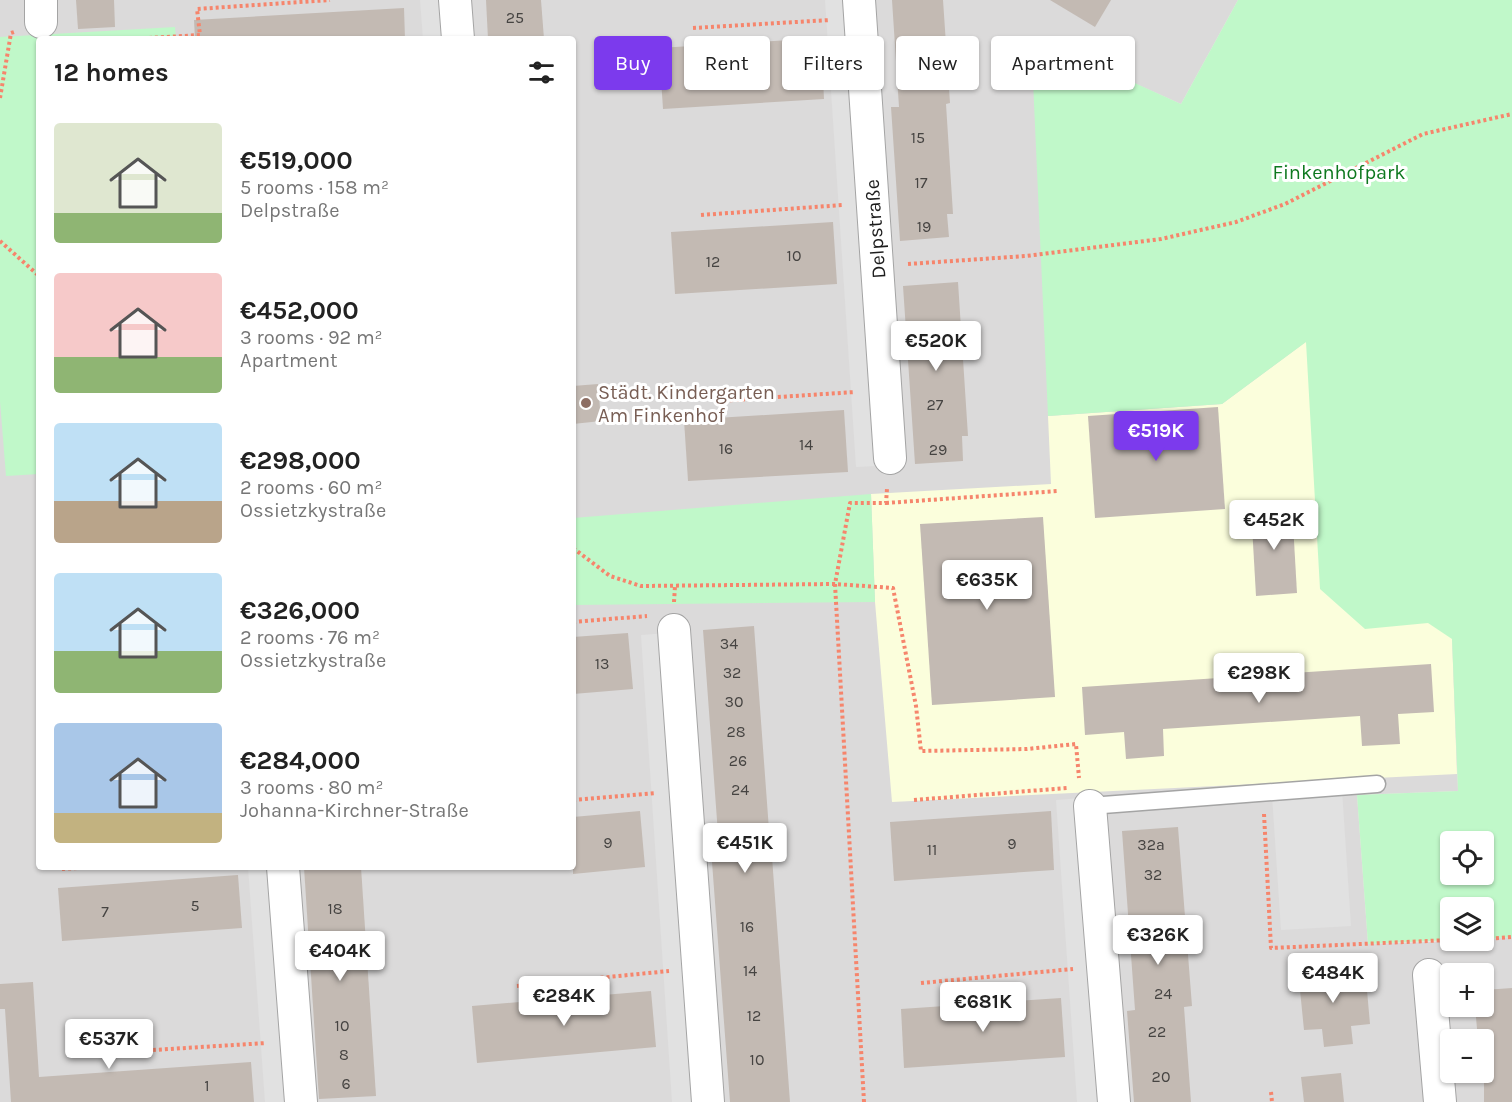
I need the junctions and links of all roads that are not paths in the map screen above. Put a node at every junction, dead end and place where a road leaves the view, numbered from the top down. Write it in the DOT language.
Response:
graph roads {
  1 [pos="455,0"];
  2 [pos="860,9"];
  3 [pos="458,36"];
  4 [pos="890,458"];
  5 [pos="663,622"];
  6 [pos="1377,784"];
  7 [pos="1079,797"];
  8 [pos="283,870"];
  9 [pos="1429,975"];
  10 [pos="301,1102"];
  11 [pos="708,1102"];
  12 [pos="1114,1102"];
  13 [pos="1440,1102"];
  1 -- 3 [label="street"];
  2 -- 4 [label="street, Delpstraße"];
  5 -- 11 [label="street"];
  6 -- 7 [label="lane"];
  7 -- 12 [label="street"];
  8 -- 10 [label="street"];
  9 -- 13 [label="street"];
}
